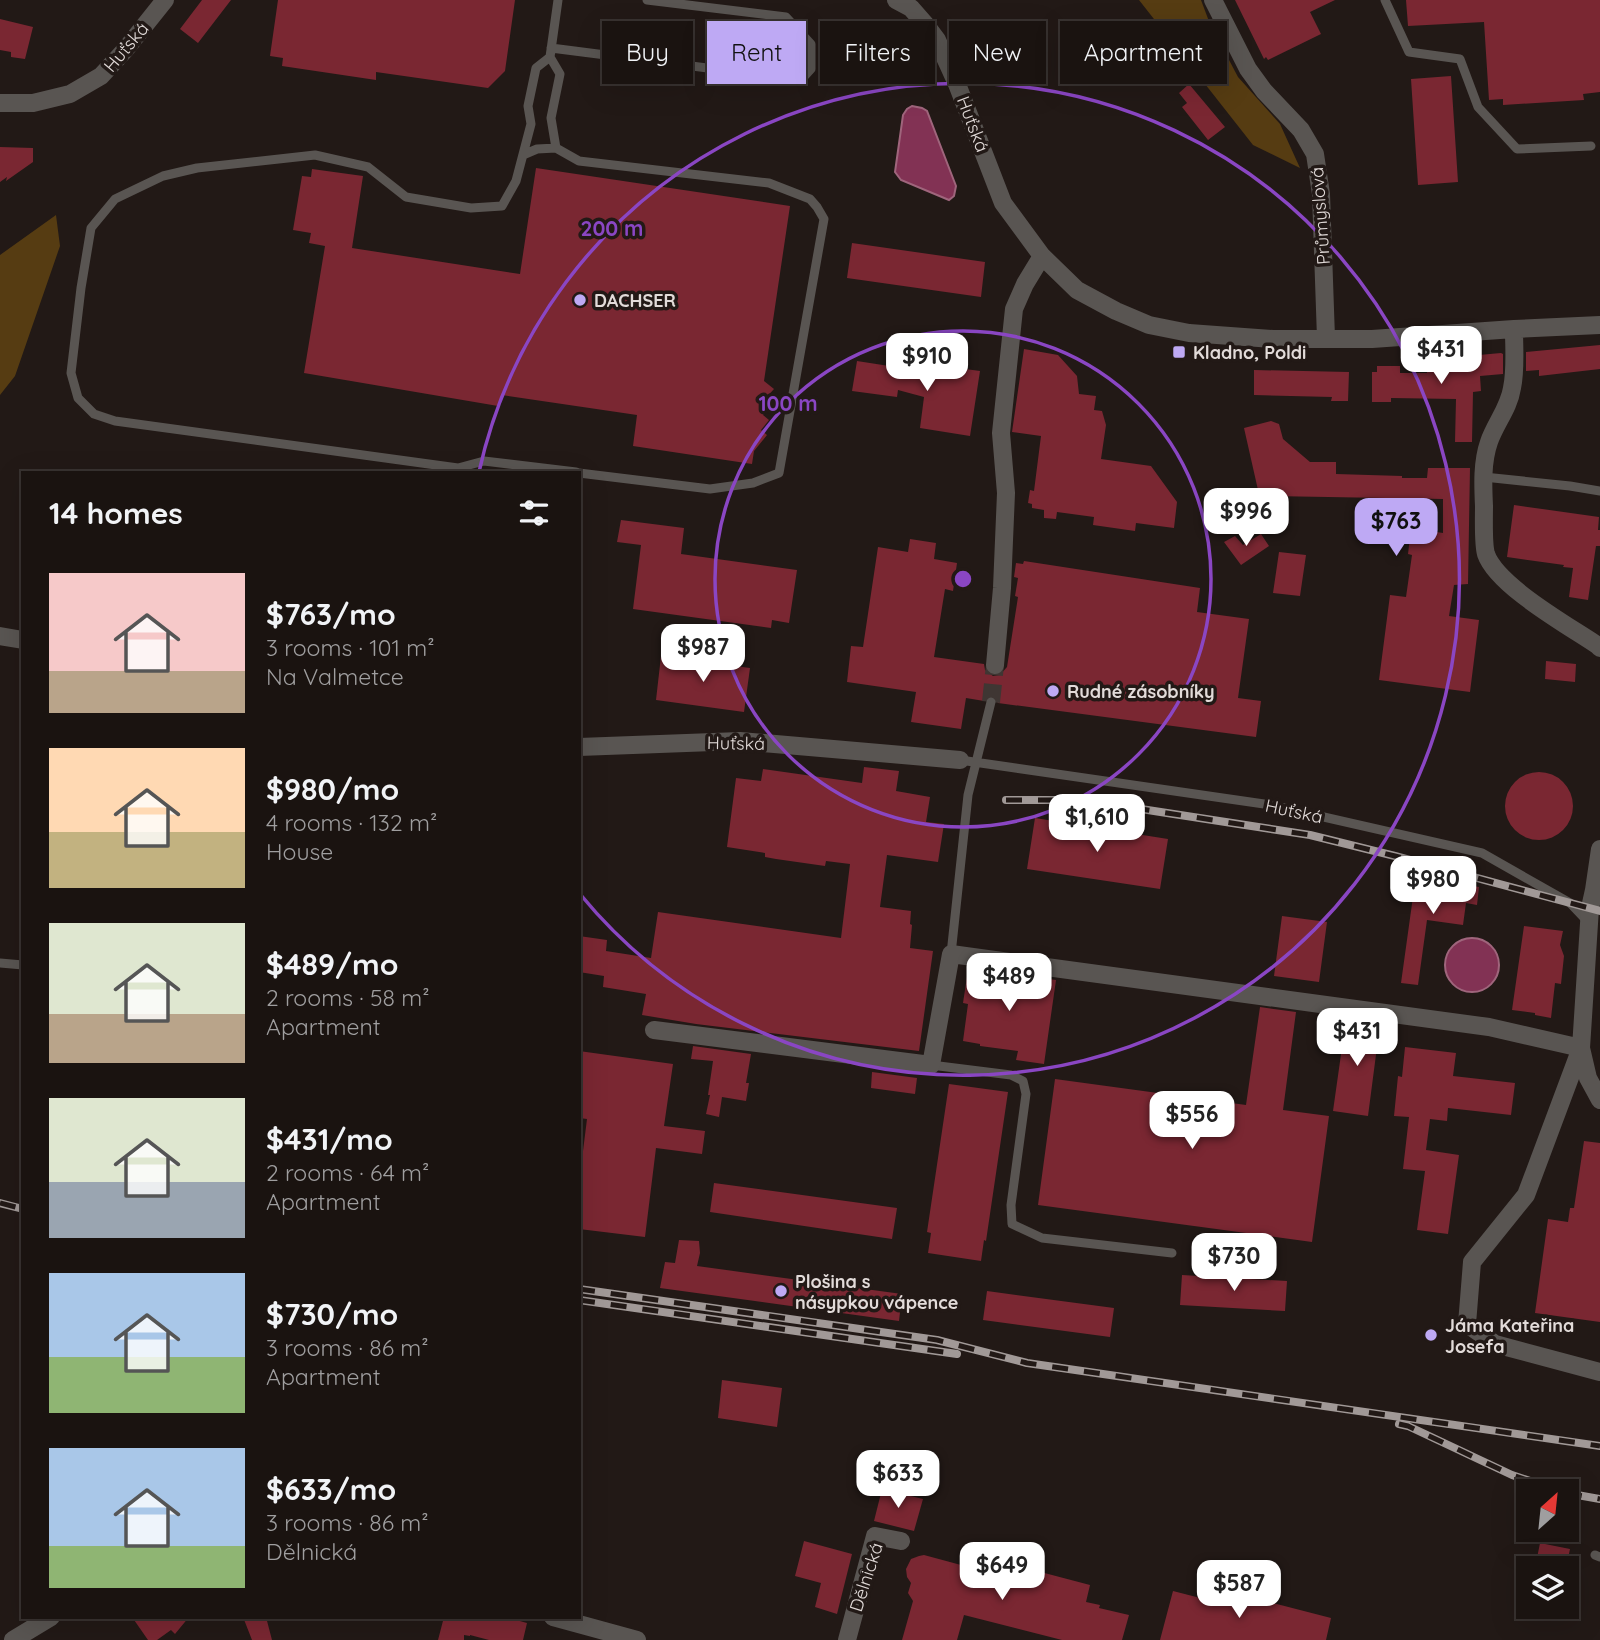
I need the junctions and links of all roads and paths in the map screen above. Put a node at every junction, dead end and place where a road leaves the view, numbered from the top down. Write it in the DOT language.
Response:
graph roads {
  1 [pos="164,0"];
  2 [pos="558,0"];
  3 [pos="646,0"];
  4 [pos="896,0"];
  5 [pos="1213,0"];
  6 [pos="1385,0"];
  7 [pos="550,52"];
  8 [pos="0,103"];
  9 [pos="1591,146"];
  10 [pos="556,148"];
  11 [pos="523,155"];
  12 [pos="1042,256"];
  13 [pos="1600,325"];
  14 [pos="1514,329"];
  15 [pos="1326,338"];
  16 [pos="562,471"];
  17 [pos="581,473"];
  18 [pos="1484,477"];
  19 [pos="1600,491"];
  20 [pos="0,636"];
  21 [pos="21,640"];
  22 [pos="1600,648"];
  23 [pos="995,665"];
  24 [pos="991,702"];
  25 [pos="581,747"];
  26 [pos="968,761"];
  27 [pos="1600,849"];
  28 [pos="1589,923"];
  29 [pos="951,954"];
  30 [pos="0,963"];
  31 [pos="21,965"];
  32 [pos="654,1030"];
  33 [pos="1581,1048"];
  34 [pos="931,1065"];
  35 [pos="1600,1100"];
  36 [pos="1171,1253"];
  37 [pos="1600,1372"];
  38 [pos="901,1541"];
  39 [pos="48,1619"];
  40 [pos="560,1619"];
  41 [pos="13,1640"];
  42 [pos="637,1640"];
  43 [pos="847,1640"];
  1 -- 8 [label="street, Huťská"];
  2 -- 7 [label="lane"];
  3 -- 7 [label="lane"];
  4 -- 12 [label="street, Huťská"];
  5 -- 15 [label="street, Průmyslová"];
  6 -- 9 [label="lane"];
  7 -- 10 [label="lane"];
  7 -- 11 [label="lane"];
  10 -- 11 [label="lane"];
  10 -- 17 [label="lane"];
  11 -- 16 [label="lane"];
  12 -- 15 [label="street, Huťská"];
  12 -- 23 [label="street"];
  13 -- 14 [label="street, Huťská"];
  14 -- 15 [label="street, Huťská"];
  14 -- 18 [label="street"];
  18 -- 19 [label="lane"];
  18 -- 22 [label="street"];
  20 -- 21 [label="street"];
  24 -- 26 [label="lane"];
  25 -- 26 [label="street, Huťská"];
  26 -- 28 [label="lane, Huťská"];
  26 -- 29 [label="lane"];
  27 -- 28 [label="street"];
  28 -- 33 [label="street"];
  29 -- 33 [label="street"];
  29 -- 34 [label="street"];
  30 -- 31 [label="lane"];
  32 -- 34 [label="street"];
  33 -- 35 [label="street"];
  33 -- 37 [label="street"];
  34 -- 36 [label="lane"];
  38 -- 43 [label="street, Dělnická"];
  39 -- 41 [label="street"];
  40 -- 42 [label="street"];
}
